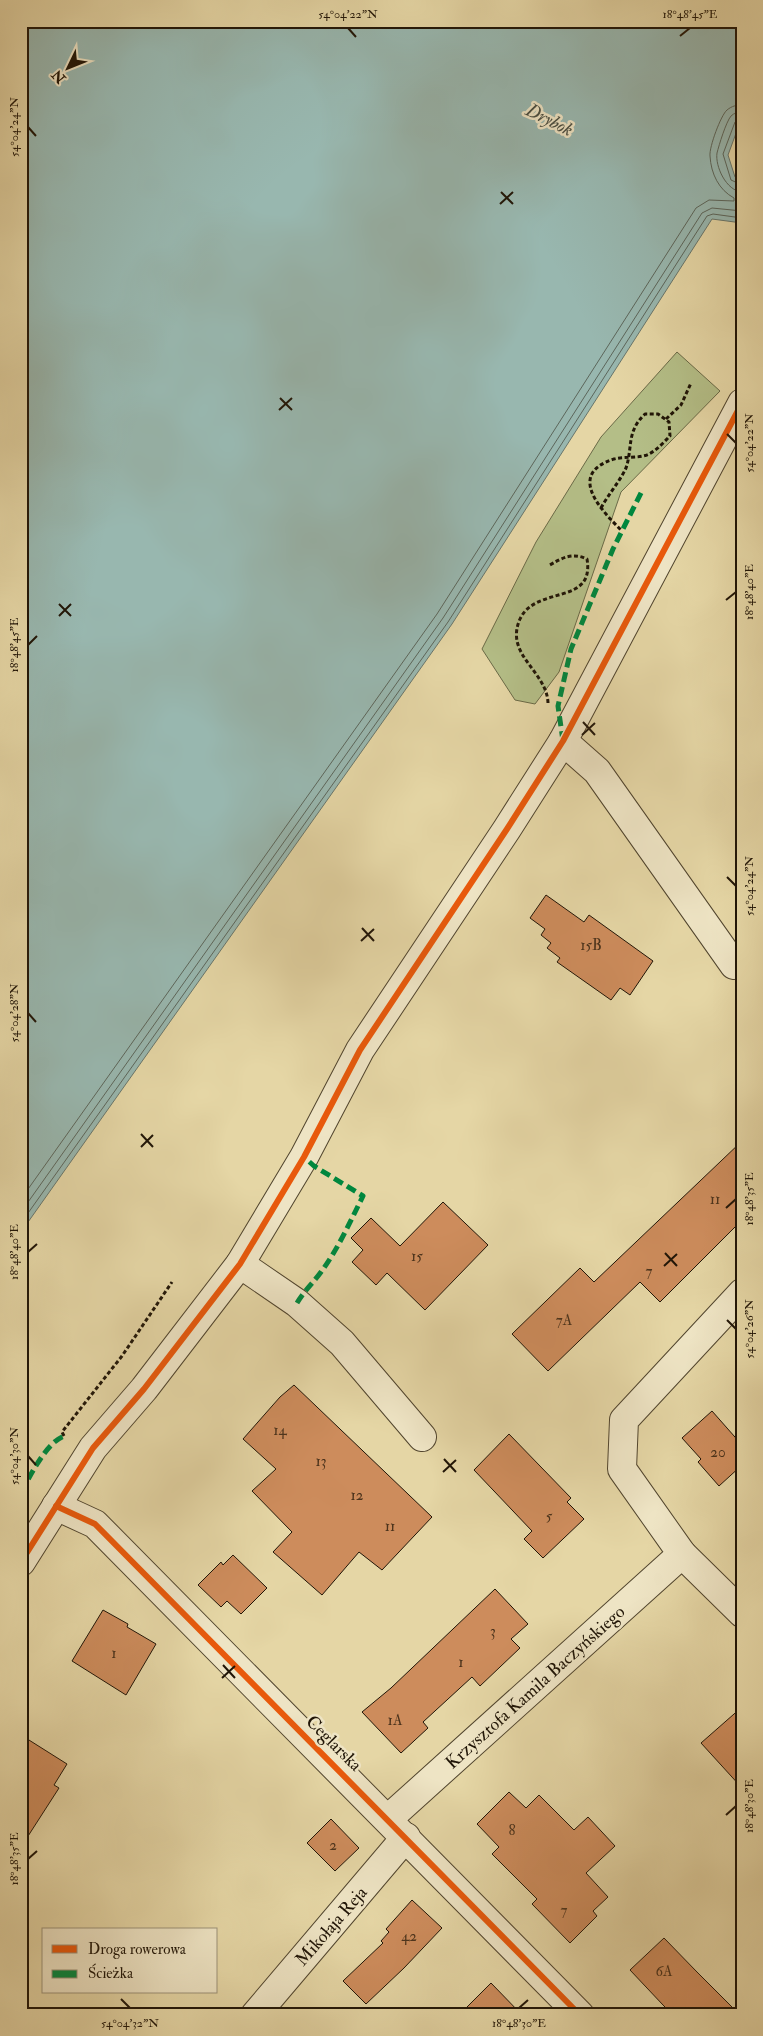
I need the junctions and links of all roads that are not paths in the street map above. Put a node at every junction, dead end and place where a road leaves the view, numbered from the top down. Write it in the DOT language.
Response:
graph roads {
  1 [pos="742,404"];
  2 [pos="562,741"];
  3 [pos="734,965"];
  4 [pos="240,1264"];
  5 [pos="742,1293"];
  6 [pos="422,1436"];
  7 [pos="56,1506"];
  8 [pos="682,1554"];
  9 [pos="21,1562"];
  10 [pos="742,1613"];
  11 [pos="397,1828"];
  12 [pos="255,2015"];
  13 [pos="580,2015"];
  1 -- 2 [label="street"];
  2 -- 3 [label="street"];
  2 -- 4 [label="street"];
  4 -- 6 [label="street"];
  4 -- 7 [label="street"];
  5 -- 8 [label="street"];
  7 -- 9 [label="street"];
  7 -- 11 [label="street, Ceglarska"];
  8 -- 10 [label="street"];
  8 -- 11 [label="street, Krzysztofa Kamila Baczyńskiego"];
  11 -- 12 [label="street, Mikołaja Reja"];
  11 -- 13 [label="street, Ceglarska"];
}
